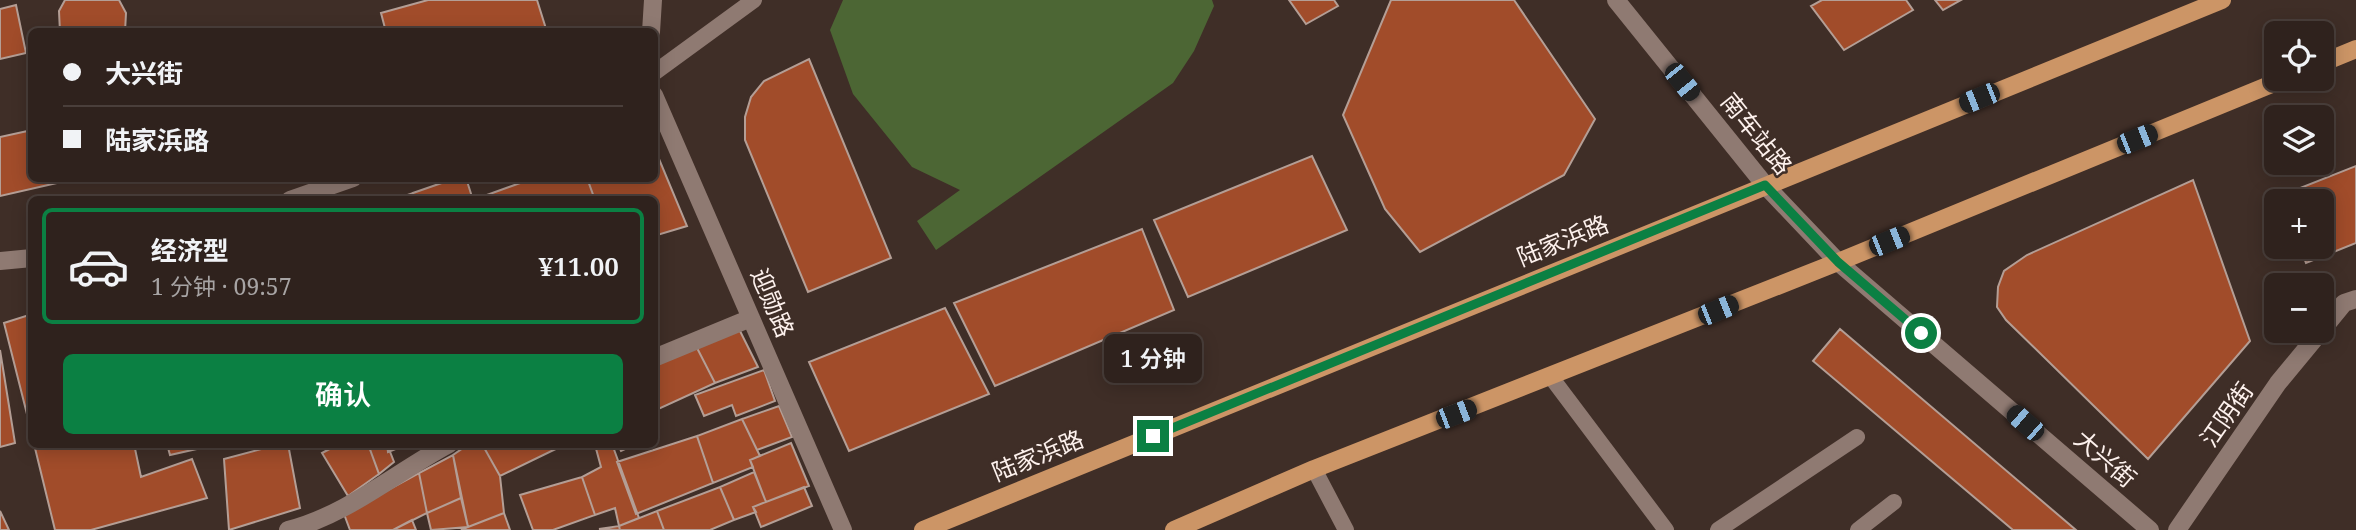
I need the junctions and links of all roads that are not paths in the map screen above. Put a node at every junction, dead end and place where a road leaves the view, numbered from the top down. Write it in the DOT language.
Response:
graph roads {
  1 [pos="653,0"];
  2 [pos="754,0"];
  3 [pos="1616,0"];
  4 [pos="2222,0"];
  5 [pos="651,28"];
  6 [pos="2356,49"];
  7 [pos="2334,58"];
  8 [pos="658,70"];
  9 [pos="2264,87"];
  10 [pos="658,104"];
  11 [pos="342,182"];
  12 [pos="1765,185"];
  13 [pos="301,196"];
  14 [pos="28,258"];
  15 [pos="0,261"];
  16 [pos="1838,262"];
  17 [pos="2356,299"];
  18 [pos="2334,315"];
  19 [pos="751,318"];
  20 [pos="2311,343"];
  21 [pos="658,356"];
  22 [pos="1551,377"];
  23 [pos="1857,437"];
  24 [pos="442,448"];
  25 [pos="1314,469"];
  26 [pos="1894,502"];
  27 [pos="288,530"];
  28 [pos="843,530"];
  29 [pos="923,530"];
  30 [pos="1174,530"];
  31 [pos="1346,530"];
  32 [pos="1666,530"];
  33 [pos="1718,530"];
  34 [pos="1858,530"];
  35 [pos="2150,530"];
  36 [pos="2177,530"];
  1 -- 5 [label="street"];
  2 -- 8 [label="lane"];
  3 -- 12 [label="street, 南车站路"];
  4 -- 12 [label="main road, 陆家浜路"];
  6 -- 7 [label="main road"];
  9 -- 16 [label="main road"];
  10 -- 19 [label="street, 迎勋路"];
  11 -- 13 [label="street"];
  12 -- 16 [label="street, 南车站路"];
  12 -- 29 [label="main road, 陆家浜路"];
  14 -- 15 [label="street"];
  16 -- 22 [label="main road"];
  16 -- 35 [label="street, 大兴街"];
  17 -- 18 [label="street, 江阴街"];
  19 -- 21 [label="street"];
  19 -- 28 [label="street, 迎勋路"];
  20 -- 36 [label="street, 江阴街"];
  22 -- 25 [label="main road"];
  22 -- 32 [label="lane"];
  23 -- 33 [label="lane"];
  24 -- 27 [label="street"];
  25 -- 30 [label="main road"];
  25 -- 31 [label="lane"];
  26 -- 34 [label="lane"];
}
